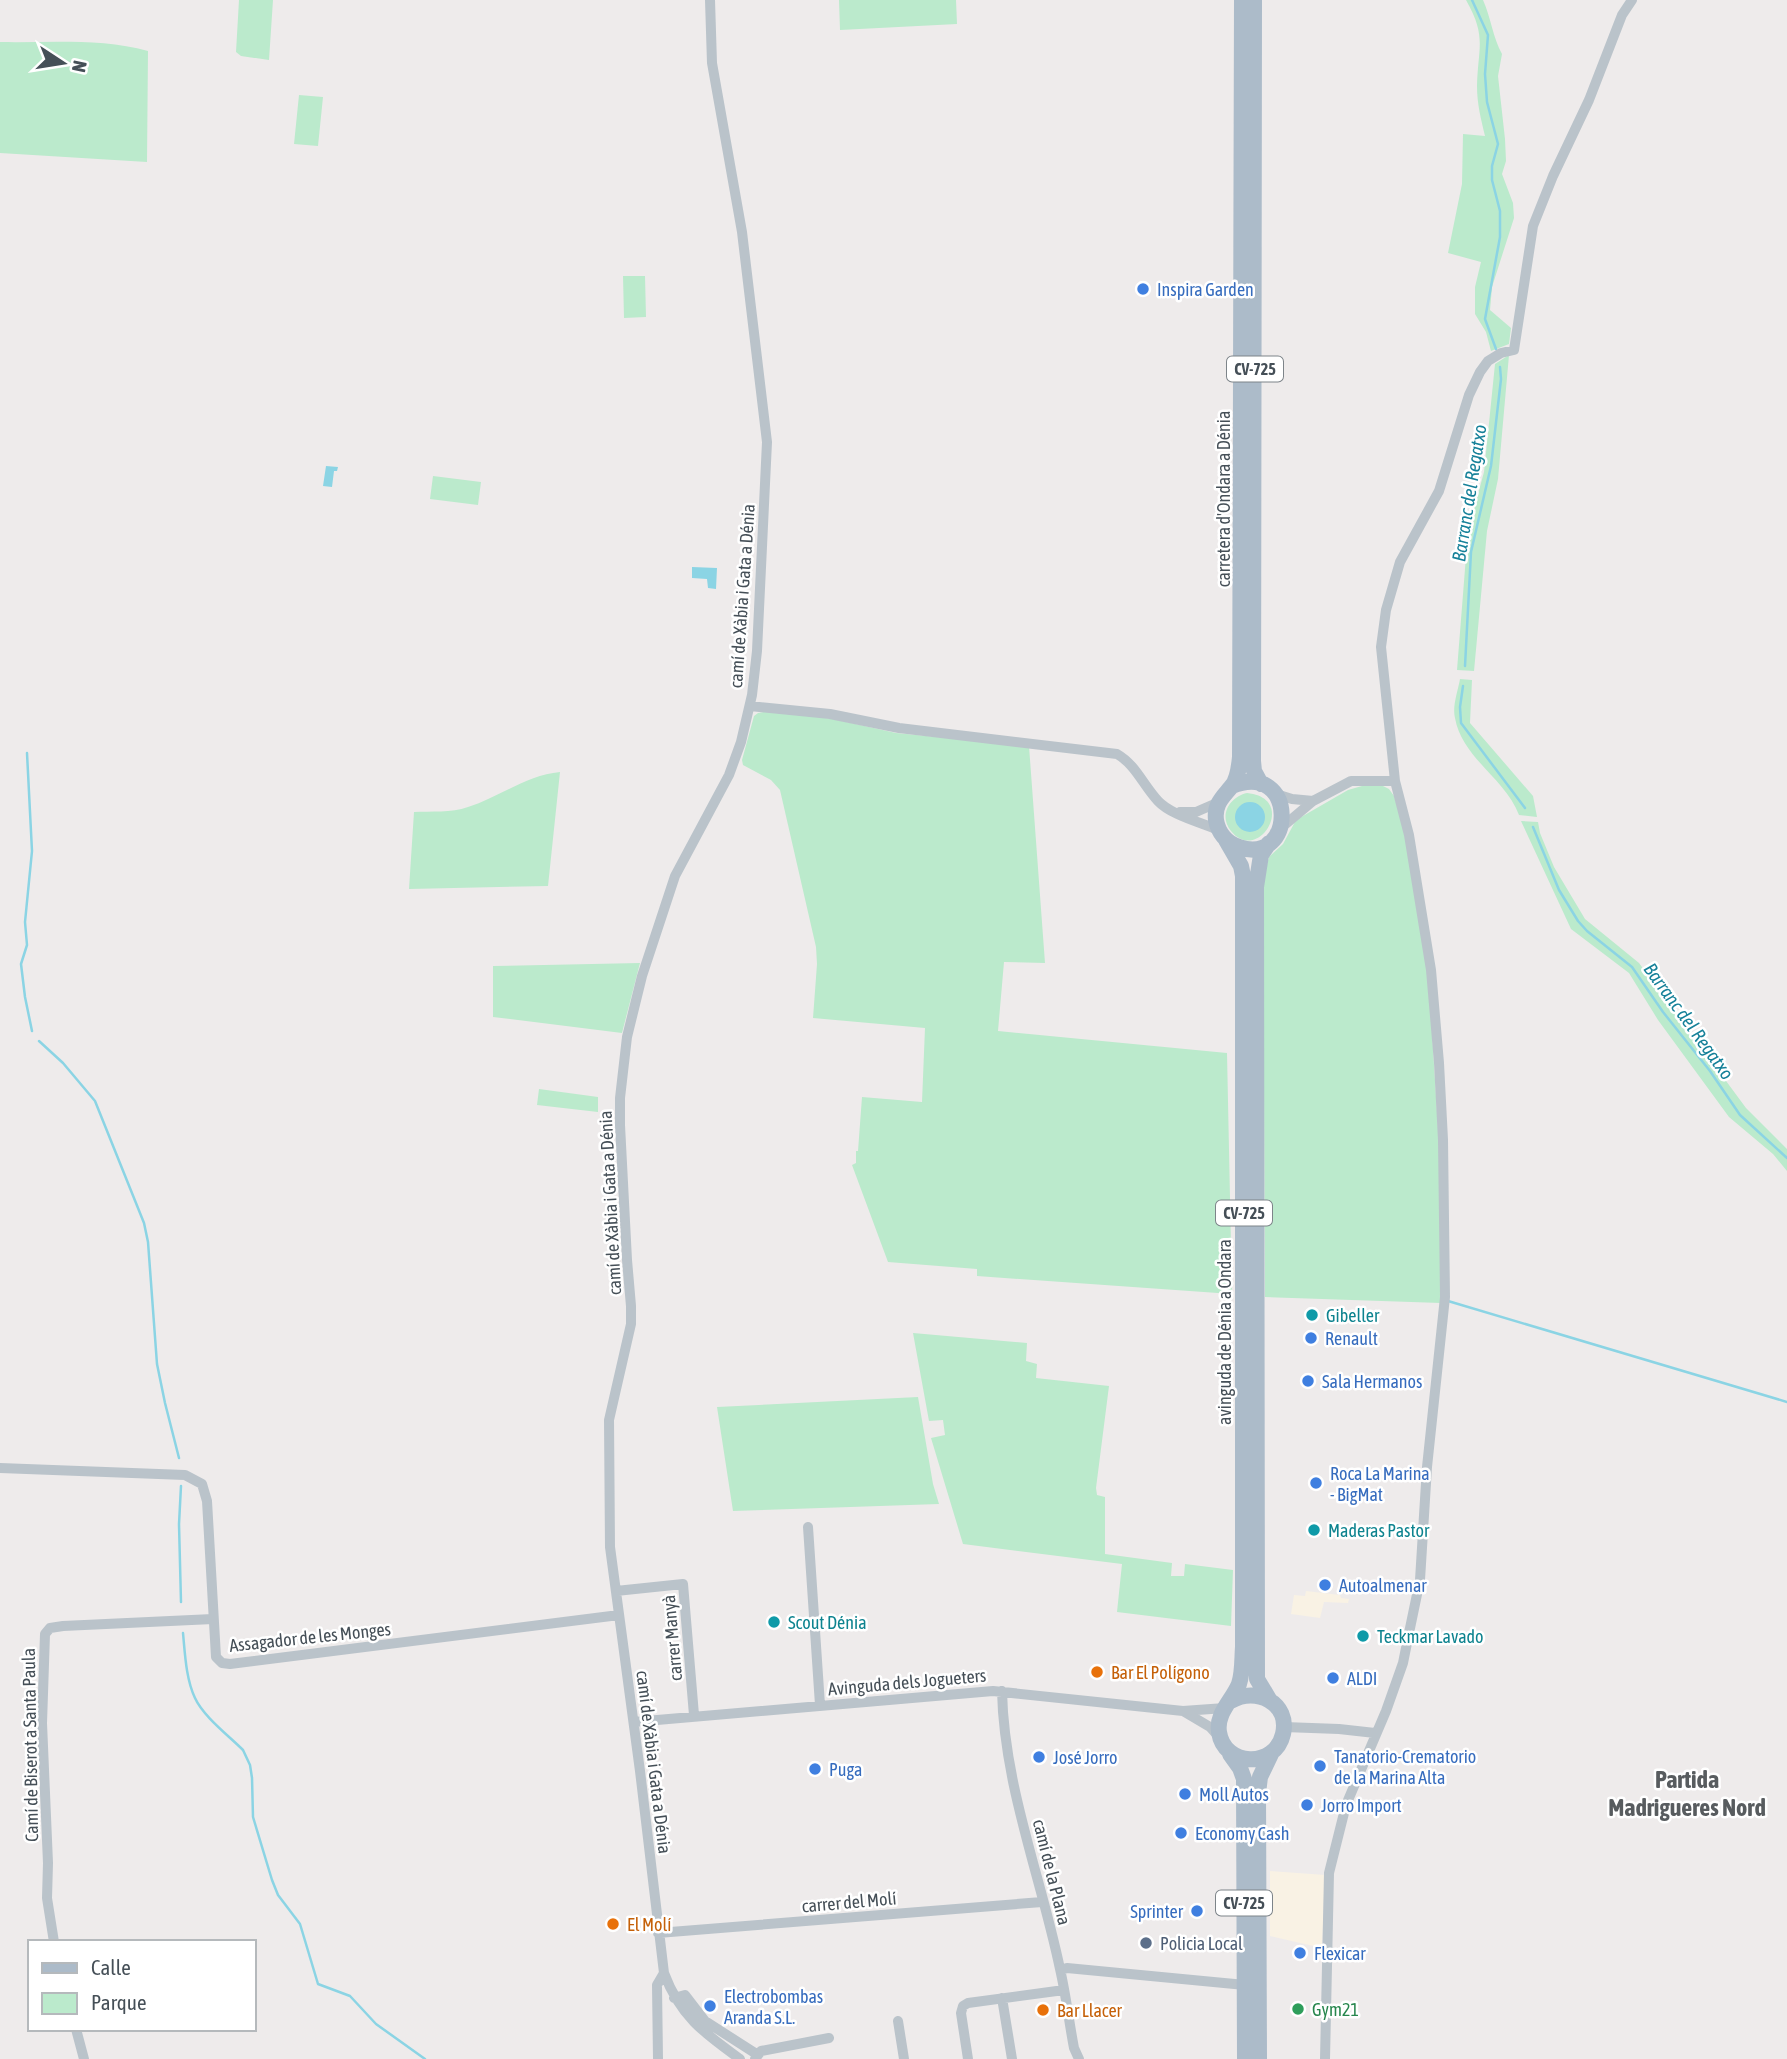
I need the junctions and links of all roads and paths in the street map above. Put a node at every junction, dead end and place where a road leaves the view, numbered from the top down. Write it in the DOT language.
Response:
graph roads {
  1 [pos="710,0"];
  2 [pos="1242,0"];
  3 [pos="1254,0"];
  4 [pos="1622,0"];
  5 [pos="1632,0"];
  6 [pos="1622,15"];
  7 [pos="750,706"];
  8 [pos="1395,781"];
  9 [pos="1232,786"];
  10 [pos="1268,789"];
  11 [pos="1313,801"];
  12 [pos="1219,802"];
  13 [pos="1173,812"];
  14 [pos="1280,828"];
  15 [pos="1223,835"];
  16 [pos="1269,843"];
  17 [pos="0,1468"];
  18 [pos="808,1527"];
  19 [pos="615,1591"];
  20 [pos="619,1615"];
  21 [pos="213,1619"];
  22 [pos="1002,1691"];
  23 [pos="1269,1699"];
  24 [pos="1228,1704"];
  25 [pos="820,1705"];
  26 [pos="1183,1711"];
  27 [pos="694,1715"];
  28 [pos="634,1722"];
  29 [pos="1284,1727"];
  30 [pos="1375,1733"];
  31 [pos="1220,1737"];
  32 [pos="1229,1752"];
  33 [pos="1271,1754"];
  34 [pos="1042,1902"];
  35 [pos="658,1933"];
  36 [pos="54,1940"];
  37 [pos="1061,1970"];
  38 [pos="664,1973"];
  39 [pos="1245,1985"];
  40 [pos="1064,1990"];
  41 [pos="674,1997"];
  42 [pos="1002,1998"];
  43 [pos="898,2021"];
  44 [pos="77,2031"];
  45 [pos="829,2038"];
  46 [pos="756,2057"];
  47 [pos="84,2059"];
  48 [pos="657,2059"];
  49 [pos="740,2059"];
  50 [pos="904,2059"];
  51 [pos="968,2059"];
  52 [pos="1012,2059"];
  53 [pos="1079,2059"];
  54 [pos="1245,2059"];
  55 [pos="1259,2059"];
  56 [pos="1325,2059"];
  1 -- 7 [label="street, camí de Xàbia i Gata a Dénia"];
  2 -- 9 [label="main road, carretera d'Ondara a Dénia / CV-725"];
  3 -- 10 [label="main road, carretera d'Ondara a Dénia / CV-725"];
  4 -- 6 [label="street"];
  5 -- 6 [label="street"];
  6 -- 8 [label="street"];
  7 -- 13 [label="street"];
  7 -- 19 [label="street, camí de Xàbia i Gata a Dénia"];
  8 -- 11 [label="street"];
  8 -- 30 [label="street"];
  9 -- 10 [label="main road"];
  9 -- 12 [label="main road, CV-725"];
  10 -- 11 [label="street"];
  10 -- 14 [label="main road, CV-725"];
  11 -- 14 [label="street"];
  12 -- 13 [label="street"];
  12 -- 15 [label="main road, CV-725"];
  13 -- 15 [label="street"];
  14 -- 16 [label="main road, CV-725"];
  15 -- 16 [label="main road"];
  15 -- 24 [label="main road, avinguda de Dénia a Ondara / CV-725"];
  16 -- 23 [label="main road, avinguda de Dénia a Ondara / CV-725"];
  17 -- 21 [label="street, Assagador de les Monges"];
  18 -- 25 [label="street"];
  19 -- 20 [label="street, camí de Xàbia i Gata a Dénia"];
  19 -- 27 [label="street, carrer Manyà"];
  20 -- 21 [label="street, Assagador de les Monges"];
  20 -- 28 [label="street, camí de Xàbia i Gata a Dénia"];
  21 -- 36 [label="street, Camí de Biserot a Santa Paula"];
  22 -- 25 [label="street, Avinguda dels Jogueters"];
  22 -- 26 [label="street, Avinguda dels Jogueters"];
  22 -- 34 [label="street, camí de la Plana"];
  23 -- 24 [label="main road"];
  23 -- 29 [label="main road, CV-725"];
  24 -- 26 [label="street, Avinguda dels Jogueters"];
  24 -- 31 [label="main road, CV-725"];
  25 -- 27 [label="street, Avinguda dels Jogueters"];
  26 -- 31 [label="street, Avinguda dels Jogueters"];
  27 -- 28 [label="street, Avinguda dels Jogueters"];
  28 -- 35 [label="street, camí de Xàbia i Gata a Dénia"];
  29 -- 30 [label="street"];
  29 -- 33 [label="main road, CV-725"];
  30 -- 56 [label="street"];
  31 -- 32 [label="main road, CV-725"];
  32 -- 33 [label="main road"];
  32 -- 39 [label="main road, CV-725"];
  33 -- 55 [label="main road, CV-725"];
  34 -- 35 [label="street, carrer del Molí"];
  34 -- 37 [label="street, camí de la Plana"];
  35 -- 38 [label="street, camí de Xàbia i Gata a Dénia"];
  37 -- 39 [label="street"];
  37 -- 40 [label="street, camí de la Plana"];
  38 -- 41 [label="street, camí de Xàbia i Gata a Dénia"];
  38 -- 48 [label="street"];
  39 -- 54 [label="main road, CV-725"];
  40 -- 42 [label="street"];
  40 -- 53 [label="street, camí de la Plana"];
  41 -- 46 [label="street"];
  41 -- 49 [label="street, camí de Xàbia i Gata a Dénia"];
  42 -- 51 [label="street"];
  42 -- 52 [label="street"];
  43 -- 50 [label="street"];
  44 -- 47 [label="street"];
  45 -- 46 [label="street"];
}
